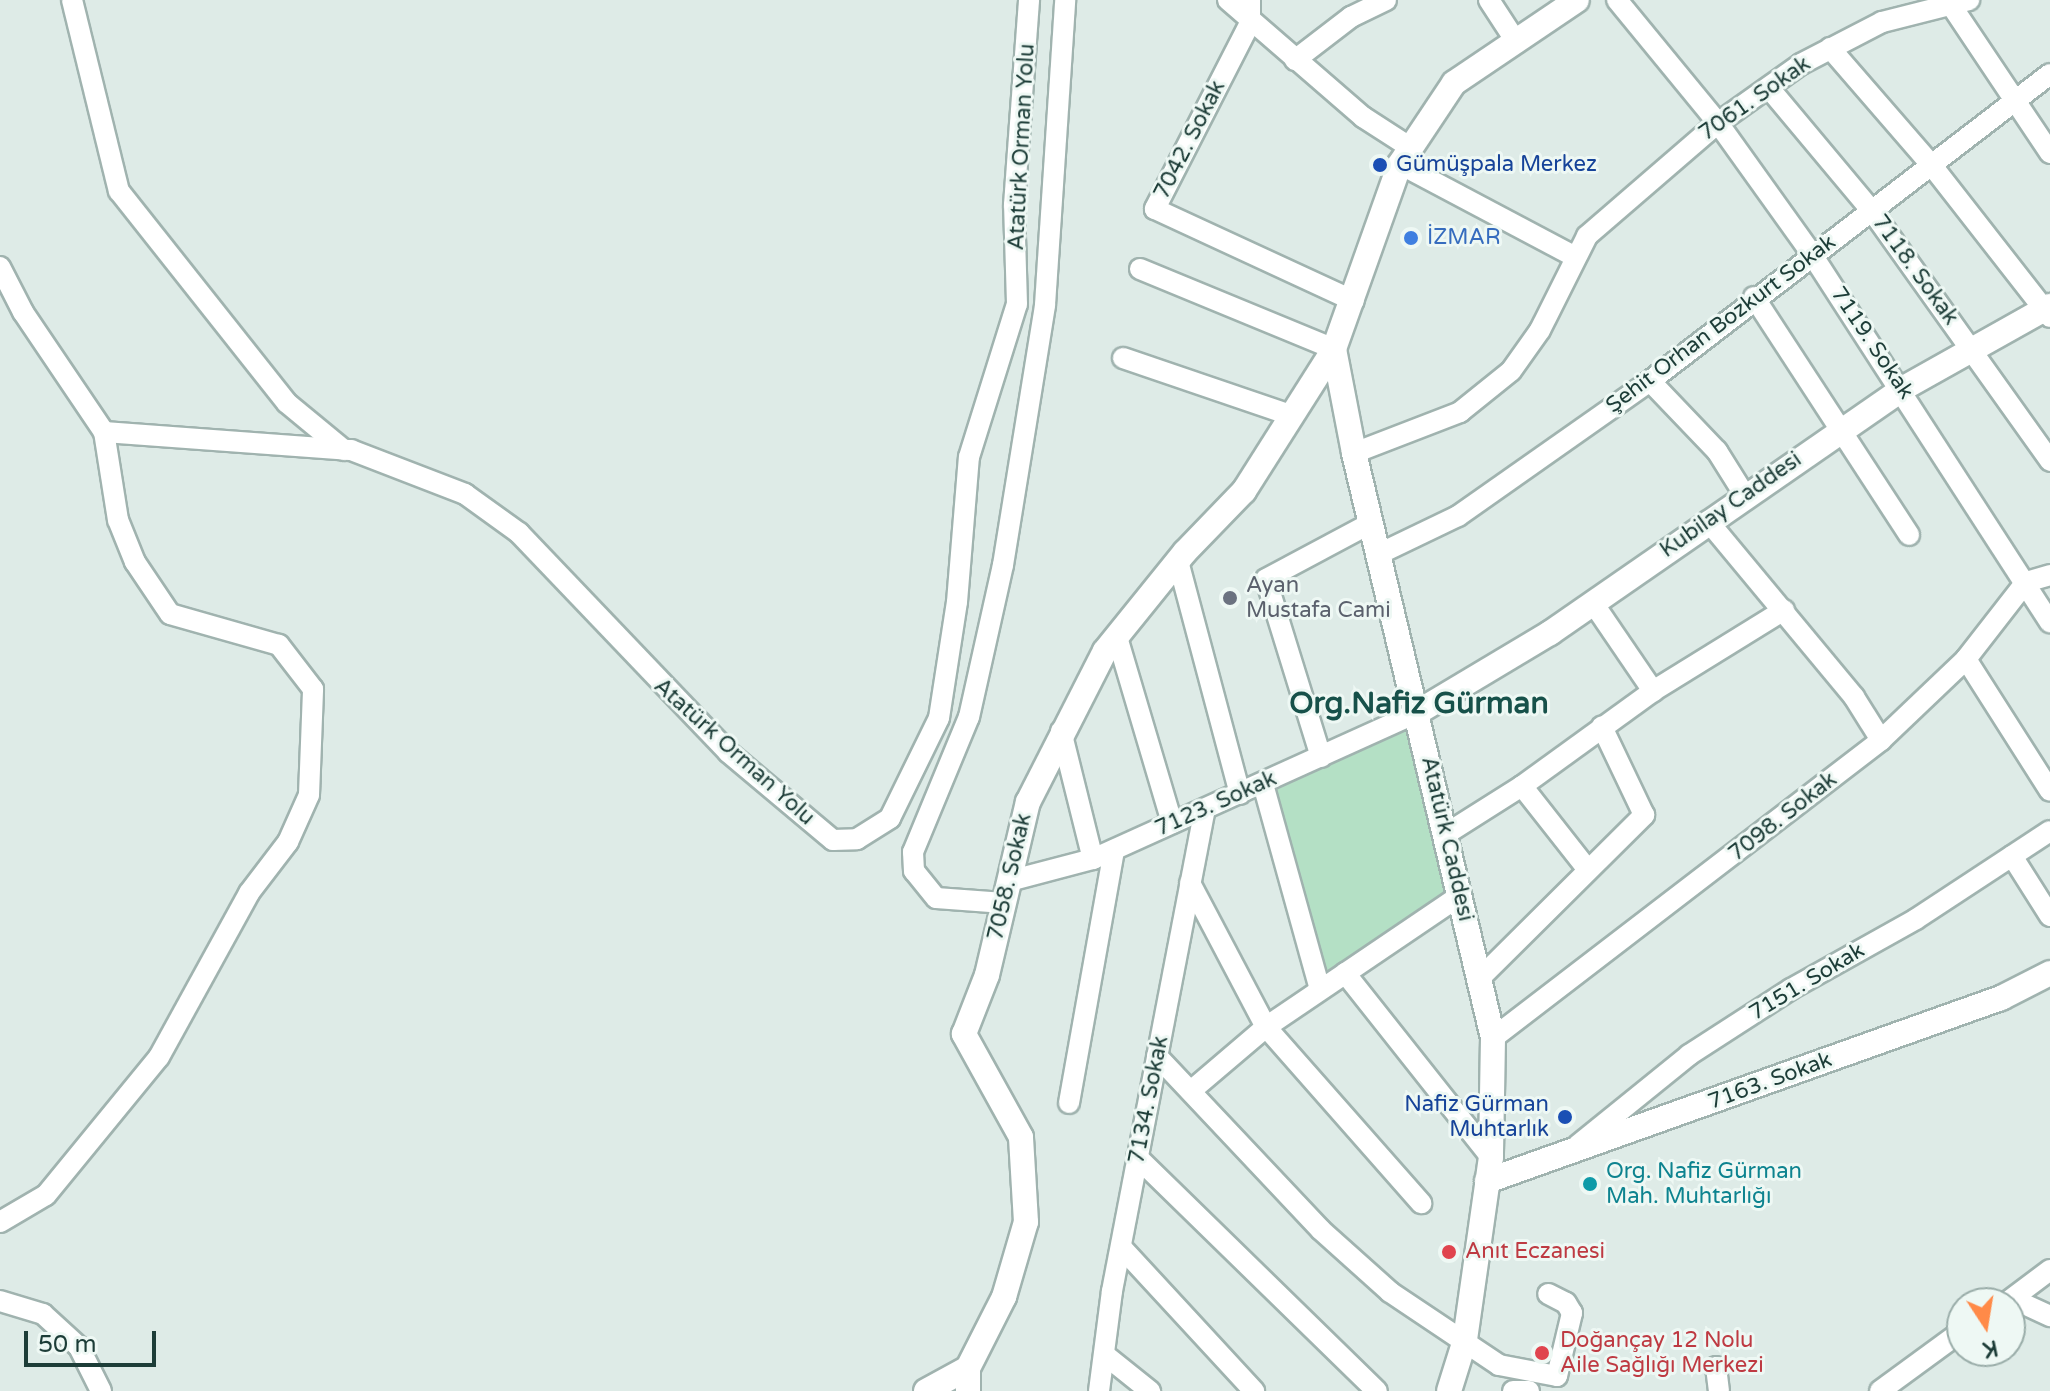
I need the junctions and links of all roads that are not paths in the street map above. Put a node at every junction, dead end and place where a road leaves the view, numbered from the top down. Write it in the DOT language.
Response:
graph roads {
  1 [pos="72,0"];
  2 [pos="1029,0"];
  3 [pos="1065,0"];
  4 [pos="1228,0"];
  5 [pos="1250,0"];
  6 [pos="1386,0"];
  7 [pos="1489,0"];
  8 [pos="1577,0"];
  9 [pos="1617,0"];
  10 [pos="1960,2"];
  11 [pos="1915,5"];
  12 [pos="1250,23"];
  13 [pos="1517,43"];
  14 [pos="1830,48"];
  15 [pos="1295,60"];
  16 [pos="2050,74"];
  17 [pos="1769,88"];
  18 [pos="2012,103"];
  19 [pos="1718,123"];
  20 [pos="2050,153"];
  21 [pos="1406,156"];
  22 [pos="1933,167"];
  23 [pos="1872,211"];
  24 [pos="1811,253"];
  25 [pos="1576,257"];
  26 [pos="0,267"];
  27 [pos="1140,269"];
  28 [pos="1754,297"];
  29 [pos="1354,301"];
  30 [pos="2048,311"];
  31 [pos="1972,348"];
  32 [pos="1334,349"];
  33 [pos="1123,358"];
  34 [pos="1650,381"];
  35 [pos="1902,389"];
  36 [pos="1290,415"];
  37 [pos="1842,429"];
  38 [pos="104,432"];
  39 [pos="344,450"];
  40 [pos="1354,453"];
  41 [pos="2050,461"];
  42 [pos="1744,494"];
  43 [pos="1708,521"];
  44 [pos="1371,523"];
  45 [pos="1909,535"];
  46 [pos="1379,554"];
  47 [pos="1178,561"];
  48 [pos="2050,575"];
  49 [pos="2026,582"];
  50 [pos="1593,603"];
  51 [pos="1784,610"];
  52 [pos="2050,623"];
  53 [pos="1117,637"];
  54 [pos="1966,659"];
  55 [pos="1653,691"];
  56 [pos="1418,712"];
  57 [pos="1602,727"];
  58 [pos="1061,731"];
  59 [pos="1881,740"];
  60 [pos="1321,757"];
  61 [pos="1263,784"];
  62 [pos="1522,786"];
  63 [pos="2050,791"];
  64 [pos="1240,794"];
  65 [pos="1205,810"];
  66 [pos="1172,823"];
  67 [pos="2050,831"];
  68 [pos="1446,834"];
  69 [pos="1114,850"];
  70 [pos="2012,856"];
  71 [pos="1093,859"];
  72 [pos="1588,870"];
  73 [pos="1190,883"];
  74 [pos="1006,892"];
  75 [pos="1461,895"];
  76 [pos="2050,916"];
  77 [pos="1345,973"];
  78 [pos="2050,973"];
  79 [pos="1479,979"];
  80 [pos="1320,989"];
  81 [pos="1266,1027"];
  82 [pos="1493,1038"];
  83 [pos="1157,1056"];
  84 [pos="1192,1090"];
  85 [pos="1069,1103"];
  86 [pos="1575,1148"];
  87 [pos="1137,1157"];
  88 [pos="1489,1169"];
  89 [pos="1421,1203"];
  90 [pos="0,1222"];
  91 [pos="1122,1248"];
  92 [pos="2050,1270"];
  93 [pos="2026,1288"];
  94 [pos="1548,1294"];
  95 [pos="0,1301"];
  96 [pos="2026,1307"];
  97 [pos="2050,1316"];
  98 [pos="1465,1340"];
  99 [pos="1946,1343"];
  100 [pos="1105,1355"];
  101 [pos="1716,1367"];
  102 [pos="968,1380"];
  103 [pos="101,1391"];
  104 [pos="926,1391"];
  105 [pos="1099,1391"];
  106 [pos="1150,1391"];
  107 [pos="1254,1391"];
  108 [pos="1377,1391"];
  109 [pos="1449,1391"];
  110 [pos="1513,1391"];
  111 [pos="1529,1391"];
  112 [pos="1719,1391"];
  113 [pos="1880,1391"];
  1 -- 39 [label="street"];
  2 -- 39 [label="street, Atatürk Orman Yolu"];
  3 -- 74 [label="street, 7123. Sokak"];
  4 -- 12 [label="street"];
  5 -- 12 [label="street, 7042. Sokak"];
  6 -- 15 [label="street"];
  7 -- 13 [label="street"];
  8 -- 13 [label="main road"];
  9 -- 19 [label="street, 7119. Sokak"];
  10 -- 11 [label="street, 7061. Sokak"];
  10 -- 18 [label="street"];
  11 -- 14 [label="street, 7061. Sokak"];
  12 -- 15 [label="street"];
  12 -- 29 [label="street, 7042. Sokak"];
  13 -- 21 [label="main road"];
  14 -- 17 [label="street, 7061. Sokak"];
  14 -- 22 [label="street"];
  15 -- 21 [label="street"];
  16 -- 18 [label="street, Şehit Orhan Bozkurt Sokak"];
  17 -- 19 [label="street, 7061. Sokak"];
  17 -- 23 [label="street, 7118. Sokak"];
  18 -- 20 [label="street"];
  18 -- 22 [label="street, Şehit Orhan Bozkurt Sokak"];
  19 -- 24 [label="street, 7119. Sokak"];
  19 -- 25 [label="street, 7061. Sokak"];
  21 -- 25 [label="street"];
  21 -- 29 [label="main road"];
  22 -- 23 [label="street, Şehit Orhan Bozkurt Sokak"];
  22 -- 30 [label="street"];
  23 -- 24 [label="street, Şehit Orhan Bozkurt Sokak"];
  23 -- 31 [label="street, 7118. Sokak"];
  24 -- 28 [label="street, Şehit Orhan Bozkurt Sokak"];
  24 -- 35 [label="street, 7119. Sokak"];
  25 -- 40 [label="street, 7061. Sokak"];
  26 -- 38 [label="street"];
  27 -- 32 [label="street"];
  28 -- 34 [label="street, Şehit Orhan Bozkurt Sokak"];
  28 -- 37 [label="street"];
  29 -- 32 [label="main road"];
  30 -- 31 [label="main road, Kubilay Caddesi"];
  31 -- 35 [label="main road, Kubilay Caddesi"];
  31 -- 41 [label="street, 7118. Sokak"];
  32 -- 36 [label="main road, 7058. Sokak"];
  32 -- 40 [label="main road, Atatürk Caddesi"];
  33 -- 36 [label="street"];
  34 -- 42 [label="street"];
  34 -- 46 [label="street, Şehit Orhan Bozkurt Sokak"];
  35 -- 37 [label="main road, Kubilay Caddesi"];
  35 -- 49 [label="street, 7119. Sokak"];
  36 -- 47 [label="main road, 7058. Sokak"];
  37 -- 42 [label="main road, Kubilay Caddesi"];
  37 -- 45 [label="street"];
  38 -- 39 [label="street, Atatürk Orman Yolu"];
  38 -- 90 [label="street"];
  40 -- 44 [label="main road, Atatürk Caddesi"];
  42 -- 43 [label="main road, Kubilay Caddesi"];
  43 -- 50 [label="main road, Kubilay Caddesi"];
  43 -- 51 [label="street"];
  44 -- 46 [label="main road, Atatürk Caddesi"];
  44 -- 60 [label="street"];
  46 -- 56 [label="main road, Atatürk Caddesi"];
  47 -- 53 [label="main road, 7058. Sokak"];
  47 -- 64 [label="street"];
  48 -- 49 [label="street"];
  49 -- 52 [label="street, 7119. Sokak"];
  49 -- 54 [label="street, 7098. Sokak"];
  50 -- 55 [label="street"];
  50 -- 56 [label="main road, Kubilay Caddesi"];
  51 -- 55 [label="street"];
  51 -- 59 [label="street"];
  53 -- 58 [label="main road, 7058. Sokak"];
  53 -- 66 [label="street"];
  54 -- 59 [label="street, 7098. Sokak"];
  54 -- 63 [label="street"];
  55 -- 57 [label="street"];
  56 -- 60 [label="street, 7123. Sokak"];
  56 -- 68 [label="main road, Atatürk Caddesi"];
  57 -- 62 [label="street"];
  57 -- 72 [label="street"];
  58 -- 71 [label="street"];
  58 -- 74 [label="main road, 7058. Sokak"];
  59 -- 82 [label="street, 7098. Sokak"];
  60 -- 61 [label="street, 7123. Sokak"];
  61 -- 64 [label="street, 7123. Sokak"];
  61 -- 80 [label="street"];
  62 -- 68 [label="street"];
  62 -- 72 [label="street"];
  64 -- 65 [label="street, 7123. Sokak"];
  65 -- 66 [label="street, 7123. Sokak"];
  65 -- 73 [label="street, 7134. Sokak"];
  66 -- 69 [label="street, 7123. Sokak"];
  67 -- 70 [label="street, 7151. Sokak"];
  68 -- 75 [label="main road, Atatürk Caddesi"];
  69 -- 71 [label="street, 7123. Sokak"];
  69 -- 85 [label="street"];
  70 -- 76 [label="street"];
  70 -- 86 [label="street, 7151. Sokak"];
  71 -- 74 [label="street, 7123. Sokak"];
  72 -- 79 [label="street"];
  73 -- 81 [label="street"];
  73 -- 83 [label="street, 7134. Sokak"];
  74 -- 102 [label="main road, 7058. Sokak"];
  75 -- 77 [label="street"];
  75 -- 79 [label="main road, Atatürk Caddesi"];
  77 -- 80 [label="street"];
  77 -- 88 [label="street"];
  78 -- 86 [label="main road, 7163. Sokak"];
  79 -- 82 [label="main road, Atatürk Caddesi"];
  80 -- 81 [label="street"];
  81 -- 84 [label="street"];
  81 -- 89 [label="street"];
  82 -- 88 [label="main road, Atatürk Caddesi"];
  83 -- 84 [label="street"];
  83 -- 87 [label="street, 7134. Sokak"];
  84 -- 98 [label="street"];
  86 -- 88 [label="main road, 7163. Sokak"];
  87 -- 91 [label="street, 7134. Sokak"];
  87 -- 108 [label="street"];
  88 -- 98 [label="main road, Atatürk Caddesi"];
  91 -- 100 [label="street, 7134. Sokak"];
  91 -- 107 [label="street"];
  92 -- 93 [label="street"];
  94 -- 98 [label="street"];
  95 -- 103 [label="street"];
  96 -- 97 [label="street"];
  98 -- 109 [label="main road, Atatürk Caddesi"];
  99 -- 113 [label="street"];
  100 -- 105 [label="street, 7134. Sokak"];
  100 -- 106 [label="street"];
  101 -- 112 [label="street"];
  102 -- 104 [label="main road"];
  110 -- 111 [label="street"];
}
